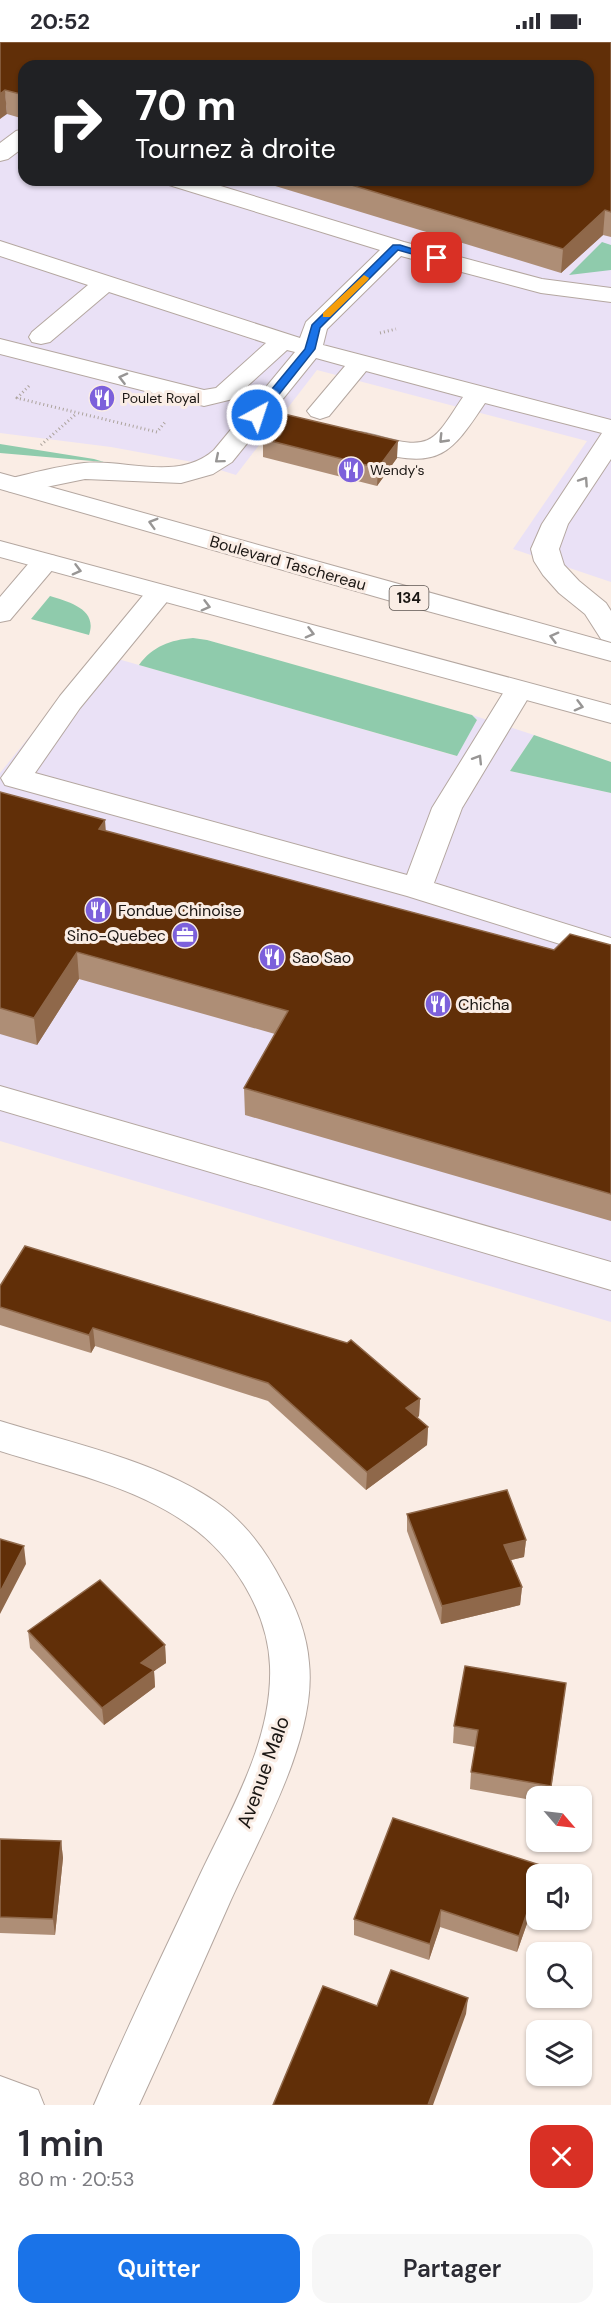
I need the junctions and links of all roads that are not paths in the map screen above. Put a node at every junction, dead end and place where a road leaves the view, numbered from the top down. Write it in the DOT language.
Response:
graph roads {
  1 [pos="18,140"];
  2 [pos="0,154"];
  3 [pos="197,186"];
  4 [pos="396,247"];
  5 [pos="0,248"];
  6 [pos="106,282"];
  7 [pos="611,295"];
  8 [pos="41,338"];
  9 [pos="283,340"];
  10 [pos="0,346"];
  11 [pos="310,349"];
  12 [pos="361,362"];
  13 [pos="479,393"];
  14 [pos="320,411"];
  15 [pos="257,415"];
  16 [pos="611,428"];
  17 [pos="611,439"];
  18 [pos="9,483"];
  19 [pos="0,549"];
  20 [pos="45,562"];
  21 [pos="160,593"];
  22 [pos="0,614"];
  23 [pos="611,633"];
  24 [pos="611,652"];
  25 [pos="519,690"];
  26 [pos="611,714"];
  27 [pos="8,787"];
  28 [pos="417,888"];
  29 [pos="611,949"];
  30 [pos="0,1098"];
  31 [pos="611,1276"];
  32 [pos="0,1436"];
  33 [pos="0,2097"];
  34 [pos="22,2105"];
  35 [pos="116,2105"];
  1 -- 2 [label="main road"];
  3 -- 4 [label="main road"];
  4 -- 7 [label="main road"];
  4 -- 11 [label="main road"];
  5 -- 6 [label="main road"];
  6 -- 8 [label="main road"];
  6 -- 9 [label="main road"];
  9 -- 10 [label="main road, one-way"];
  9 -- 11 [label="main road"];
  11 -- 12 [label="main road"];
  11 -- 15 [label="main road"];
  12 -- 13 [label="main road"];
  12 -- 14 [label="main road"];
  13 -- 15 [label="main road, one-way"];
  13 -- 16 [label="main road"];
  15 -- 18 [label="main road, one-way"];
  23 -- 17 [label="main road, one-way"];
  24 -- 18 [label="main road, Boulevard Taschereau / 134, one-way"];
  19 -- 20 [label="main road"];
  20 -- 21 [label="main road, one-way"];
  20 -- 22 [label="main road"];
  21 -- 25 [label="main road, one-way"];
  21 -- 27 [label="main road"];
  25 -- 26 [label="main road, one-way"];
  28 -- 25 [label="main road, one-way"];
  27 -- 28 [label="main road"];
  28 -- 29 [label="main road"];
  30 -- 31 [label="main road"];
  32 -- 35 [label="main road, Avenue Malo"];
  33 -- 34 [label="main road"];
}
